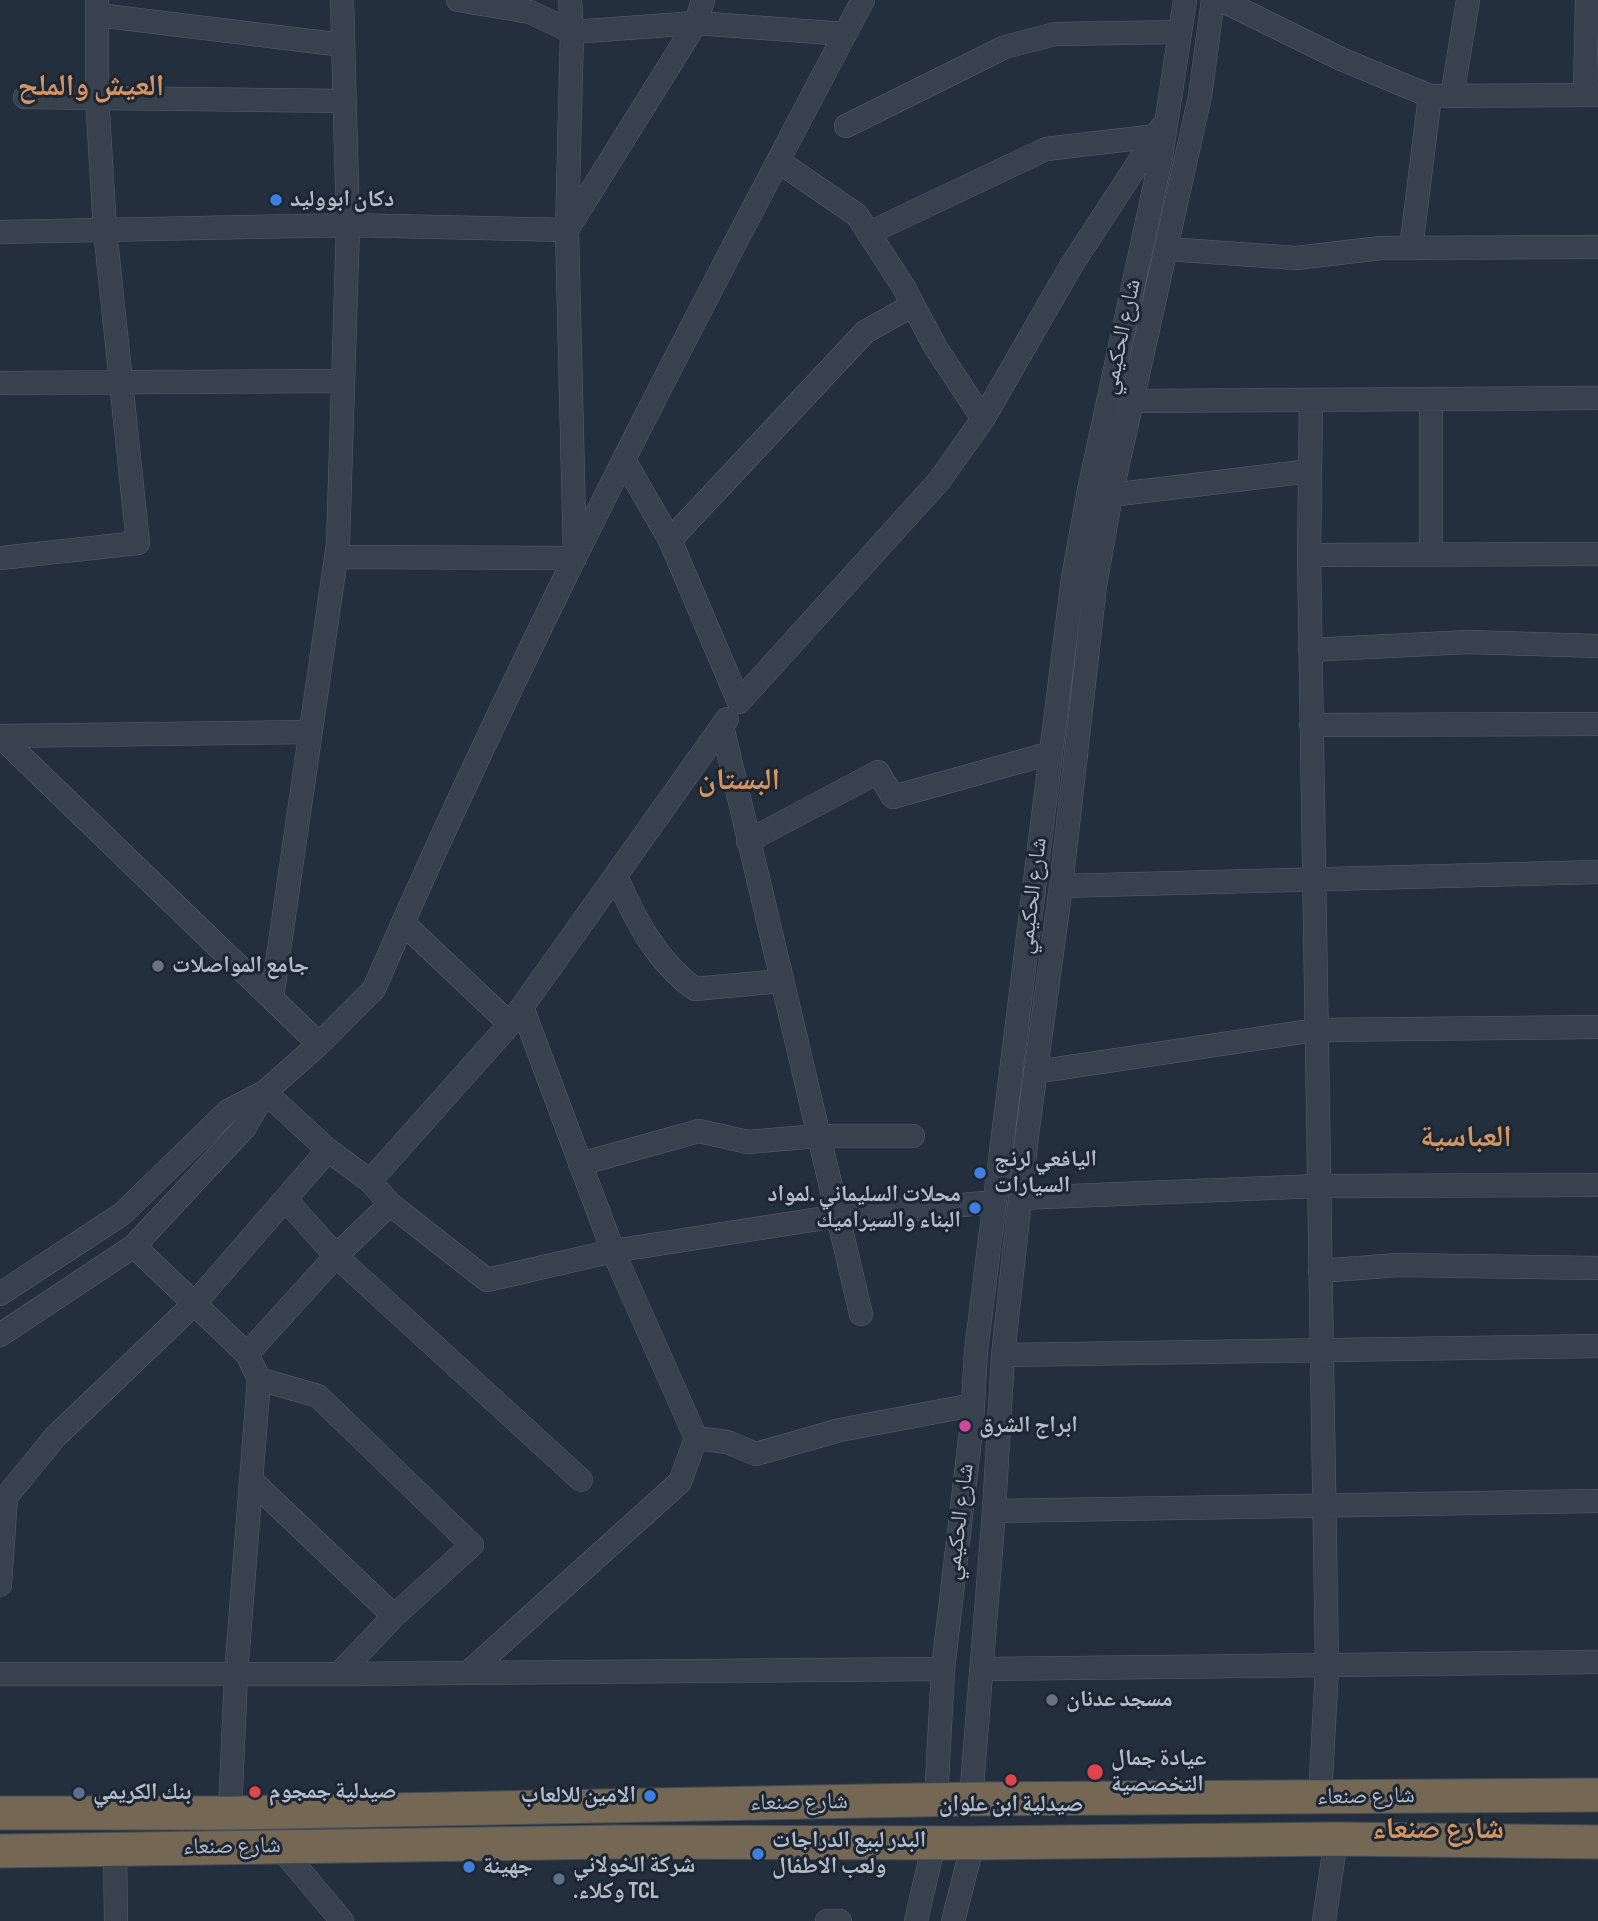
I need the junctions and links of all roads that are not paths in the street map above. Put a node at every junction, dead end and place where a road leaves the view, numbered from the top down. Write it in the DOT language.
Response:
graph roads {
  1 [pos="342,0"];
  2 [pos="458,0"];
  3 [pos="570,0"];
  4 [pos="703,0"];
  5 [pos="863,0"];
  6 [pos="1185,0"];
  7 [pos="1213,0"];
  8 [pos="1468,0"];
  9 [pos="1587,0"];
  10 [pos="1237,3"];
  11 [pos="97,8"];
  12 [pos="696,23"];
  13 [pos="572,32"];
  14 [pos="1180,32"];
  15 [pos="845,34"];
  16 [pos="343,45"];
  17 [pos="1591,95"];
  18 [pos="97,96"];
  19 [pos="1441,96"];
  20 [pos="25,97"];
  21 [pos="344,101"];
  22 [pos="846,126"];
  23 [pos="1161,128"];
  24 [pos="778,161"];
  25 [pos="348,225"];
  26 [pos="105,230"];
  27 [pos="567,230"];
  28 [pos="0,232"];
  29 [pos="869,233"];
  30 [pos="1411,247"];
  31 [pos="1598,247"];
  32 [pos="1167,249"];
  33 [pos="913,305"];
  34 [pos="343,381"];
  35 [pos="122,382"];
  36 [pos="0,383"];
  37 [pos="1598,398"];
  38 [pos="1430,399"];
  39 [pos="1311,400"];
  40 [pos="1132,401"];
  41 [pos="983,419"];
  42 [pos="625,462"];
  43 [pos="1310,471"];
  44 [pos="1111,495"];
  45 [pos="670,540"];
  46 [pos="1431,554"];
  47 [pos="1598,554"];
  48 [pos="1309,555"];
  49 [pos="337,557"];
  50 [pos="0,558"];
  51 [pos="575,558"];
  52 [pos="1598,646"];
  53 [pos="1311,650"];
  54 [pos="739,702"];
  55 [pos="1598,724"];
  56 [pos="1311,725"];
  57 [pos="722,726"];
  58 [pos="311,733"];
  59 [pos="0,736"];
  60 [pos="1051,753"];
  61 [pos="748,841"];
  62 [pos="1598,872"];
  63 [pos="616,876"];
  64 [pos="1314,878"];
  65 [pos="1061,886"];
  66 [pos="403,923"];
  67 [pos="781,981"];
  68 [pos="272,998"];
  69 [pos="516,1016"];
  70 [pos="1598,1027"];
  71 [pos="1316,1030"];
  72 [pos="319,1044"];
  73 [pos="1035,1072"];
  74 [pos="265,1091"];
  75 [pos="818,1136"];
  76 [pos="913,1136"];
  77 [pos="328,1150"];
  78 [pos="580,1164"];
  79 [pos="370,1181"];
  80 [pos="1598,1185"];
  81 [pos="1319,1186"];
  82 [pos="1020,1198"];
  83 [pos="286,1201"];
  84 [pos="995,1202"];
  85 [pos="390,1204"];
  86 [pos="838,1216"];
  87 [pos="134,1246"];
  88 [pos="613,1251"];
  89 [pos="336,1256"];
  90 [pos="1598,1268"];
  91 [pos="1320,1271"];
  92 [pos="0,1294"];
  93 [pos="195,1303"];
  94 [pos="861,1314"];
  95 [pos="0,1335"];
  96 [pos="1598,1346"];
  97 [pos="1322,1350"];
  98 [pos="247,1354"];
  99 [pos="1003,1355"];
  100 [pos="259,1379"];
  101 [pos="973,1405"];
  102 [pos="696,1438"];
  103 [pos="581,1480"];
  104 [pos="253,1482"];
  105 [pos="1598,1501"];
  106 [pos="1324,1505"];
  107 [pos="994,1511"];
  108 [pos="0,1585"];
  109 [pos="394,1616"];
  110 [pos="1598,1662"];
  111 [pos="1327,1667"];
  112 [pos="943,1669"];
  113 [pos="982,1669"];
  114 [pos="468,1673"];
  115 [pos="0,1674"];
  116 [pos="339,1674"];
  117 [pos="236,1675"];
  118 [pos="1598,1795"];
  119 [pos="1320,1798"];
  120 [pos="971,1799"];
  121 [pos="936,1801"];
  122 [pos="690,1804"];
  123 [pos="620,1805"];
  124 [pos="0,1813"];
  125 [pos="230,1813"];
  126 [pos="1336,1839"];
  127 [pos="615,1842"];
  128 [pos="686,1842"];
  129 [pos="1598,1842"];
  130 [pos="934,1843"];
  131 [pos="973,1843"];
  132 [pos="279,1846"];
  133 [pos="115,1849"];
  134 [pos="0,1851"];
  135 [pos="116,1921"];
  136 [pos="342,1921"];
  137 [pos="827,1921"];
  138 [pos="840,1921"];
  139 [pos="916,1921"];
  140 [pos="953,1921"];
  141 [pos="1324,1921"];
  1 -- 16 [label="street"];
  2 -- 13 [label="street"];
  3 -- 13 [label="street"];
  4 -- 12 [label="street"];
  5 -- 15 [label="street"];
  6 -- 14 [label="street, شارع الحكيمي"];
  7 -- 32 [label="street, شارع الحكيمي"];
  8 -- 19 [label="street"];
  9 -- 17 [label="street"];
  10 -- 19 [label="street"];
  11 -- 16 [label="street"];
  11 -- 18 [label="street"];
  12 -- 13 [label="street"];
  12 -- 15 [label="street"];
  12 -- 27 [label="street"];
  13 -- 27 [label="street"];
  14 -- 22 [label="street"];
  14 -- 23 [label="street, شارع الحكيمي"];
  15 -- 24 [label="street"];
  16 -- 21 [label="street"];
  17 -- 19 [label="street"];
  18 -- 20 [label="street"];
  18 -- 21 [label="street"];
  18 -- 26 [label="street"];
  19 -- 30 [label="street"];
  21 -- 25 [label="street"];
  23 -- 29 [label="street"];
  23 -- 41 [label="street"];
  23 -- 60 [label="street, شارع الحكيمي"];
  24 -- 29 [label="street"];
  24 -- 42 [label="street"];
  25 -- 26 [label="street"];
  25 -- 27 [label="street"];
  25 -- 34 [label="street"];
  26 -- 28 [label="street"];
  26 -- 35 [label="street"];
  27 -- 51 [label="street"];
  29 -- 33 [label="street"];
  30 -- 31 [label="street"];
  30 -- 32 [label="street"];
  32 -- 40 [label="street, شارع الحكيمي"];
  33 -- 41 [label="street"];
  33 -- 45 [label="street"];
  34 -- 35 [label="street"];
  34 -- 49 [label="street"];
  35 -- 36 [label="street"];
  35 -- 50 [label="street"];
  37 -- 38 [label="street"];
  38 -- 39 [label="street"];
  38 -- 46 [label="street"];
  39 -- 40 [label="street"];
  39 -- 43 [label="street"];
  40 -- 44 [label="street, شارع الحكيمي"];
  41 -- 54 [label="street"];
  42 -- 45 [label="street"];
  42 -- 51 [label="street"];
  43 -- 44 [label="street"];
  43 -- 48 [label="street"];
  44 -- 65 [label="street, شارع الحكيمي"];
  45 -- 54 [label="street"];
  46 -- 47 [label="street"];
  46 -- 48 [label="street"];
  48 -- 53 [label="street"];
  49 -- 51 [label="street"];
  49 -- 58 [label="street"];
  51 -- 66 [label="street"];
  52 -- 53 [label="street"];
  53 -- 56 [label="street"];
  54 -- 57 [label="street"];
  55 -- 56 [label="street"];
  56 -- 64 [label="street"];
  57 -- 61 [label="street"];
  57 -- 63 [label="street"];
  58 -- 59 [label="street"];
  58 -- 68 [label="street"];
  59 -- 68 [label="street"];
  60 -- 61 [label="street"];
  60 -- 84 [label="street, شارع الحكيمي"];
  61 -- 67 [label="street"];
  62 -- 64 [label="street"];
  63 -- 67 [label="street"];
  63 -- 69 [label="street"];
  64 -- 65 [label="street"];
  64 -- 71 [label="street"];
  65 -- 73 [label="street, شارع الحكيمي"];
  66 -- 69 [label="street"];
  66 -- 72 [label="street"];
  67 -- 75 [label="street"];
  68 -- 72 [label="street"];
  69 -- 78 [label="street"];
  69 -- 79 [label="street"];
  70 -- 71 [label="street"];
  71 -- 73 [label="street"];
  71 -- 81 [label="street"];
  72 -- 74 [label="street"];
  73 -- 82 [label="street, شارع الحكيمي"];
  74 -- 77 [label="street"];
  74 -- 87 [label="street"];
  74 -- 92 [label="street"];
  75 -- 76 [label="street"];
  75 -- 78 [label="street"];
  75 -- 86 [label="street"];
  77 -- 79 [label="street"];
  77 -- 83 [label="street"];
  78 -- 88 [label="street"];
  79 -- 85 [label="street"];
  80 -- 81 [label="street"];
  81 -- 82 [label="street"];
  81 -- 91 [label="street"];
  82 -- 99 [label="street, شارع الحكيمي"];
  83 -- 89 [label="street"];
  83 -- 93 [label="street"];
  84 -- 86 [label="street"];
  84 -- 101 [label="street, شارع الحكيمي"];
  85 -- 88 [label="street"];
  85 -- 89 [label="street"];
  86 -- 88 [label="street"];
  86 -- 94 [label="street"];
  87 -- 93 [label="street"];
  87 -- 95 [label="street"];
  88 -- 102 [label="street"];
  89 -- 98 [label="street"];
  89 -- 103 [label="street"];
  90 -- 91 [label="street"];
  91 -- 97 [label="street"];
  93 -- 98 [label="street"];
  93 -- 108 [label="street"];
  96 -- 97 [label="street"];
  97 -- 99 [label="street"];
  97 -- 106 [label="street"];
  98 -- 100 [label="street"];
  99 -- 107 [label="street, شارع الحكيمي"];
  100 -- 104 [label="street"];
  100 -- 109 [label="street"];
  101 -- 102 [label="street"];
  101 -- 112 [label="street, شارع الحكيمي"];
  102 -- 114 [label="street"];
  104 -- 109 [label="street"];
  104 -- 117 [label="street"];
  105 -- 106 [label="street"];
  106 -- 107 [label="street"];
  106 -- 111 [label="street"];
  107 -- 113 [label="street, شارع الحكيمي"];
  109 -- 116 [label="street"];
  110 -- 111 [label="street"];
  111 -- 113 [label="street"];
  111 -- 119 [label="street"];
  112 -- 114 [label="street"];
  112 -- 121 [label="street, شارع الحكيمي"];
  113 -- 120 [label="street, شارع الحكيمي"];
  114 -- 116 [label="street"];
  115 -- 117 [label="street"];
  116 -- 117 [label="street"];
  117 -- 125 [label="street"];
  118 -- 119 [label="highway, شارع صنعاء"];
  119 -- 120 [label="highway, شارع صنعاء"];
  120 -- 121 [label="highway, شارع صنعاء"];
  121 -- 122 [label="highway, شارع صنعاء"];
  122 -- 123 [label="highway, شارع صنعاء"];
  122 -- 128 [label="highway"];
  123 -- 125 [label="highway, شارع صنعاء"];
  123 -- 127 [label="highway"];
  124 -- 125 [label="highway, شارع صنعاء"];
  126 -- 129 [label="highway, شارع صنعاء"];
  126 -- 131 [label="highway, شارع صنعاء"];
  126 -- 141 [label="street"];
  127 -- 128 [label="highway, شارع صنعاء"];
  127 -- 132 [label="highway, شارع صنعاء"];
  128 -- 130 [label="highway, شارع صنعاء"];
  130 -- 131 [label="highway, شارع صنعاء"];
  130 -- 139 [label="street"];
  131 -- 140 [label="street"];
  132 -- 133 [label="highway, شارع صنعاء"];
  132 -- 136 [label="street"];
  133 -- 134 [label="highway, شارع صنعاء"];
  133 -- 135 [label="street"];
  137 -- 138 [label="street"];
}
